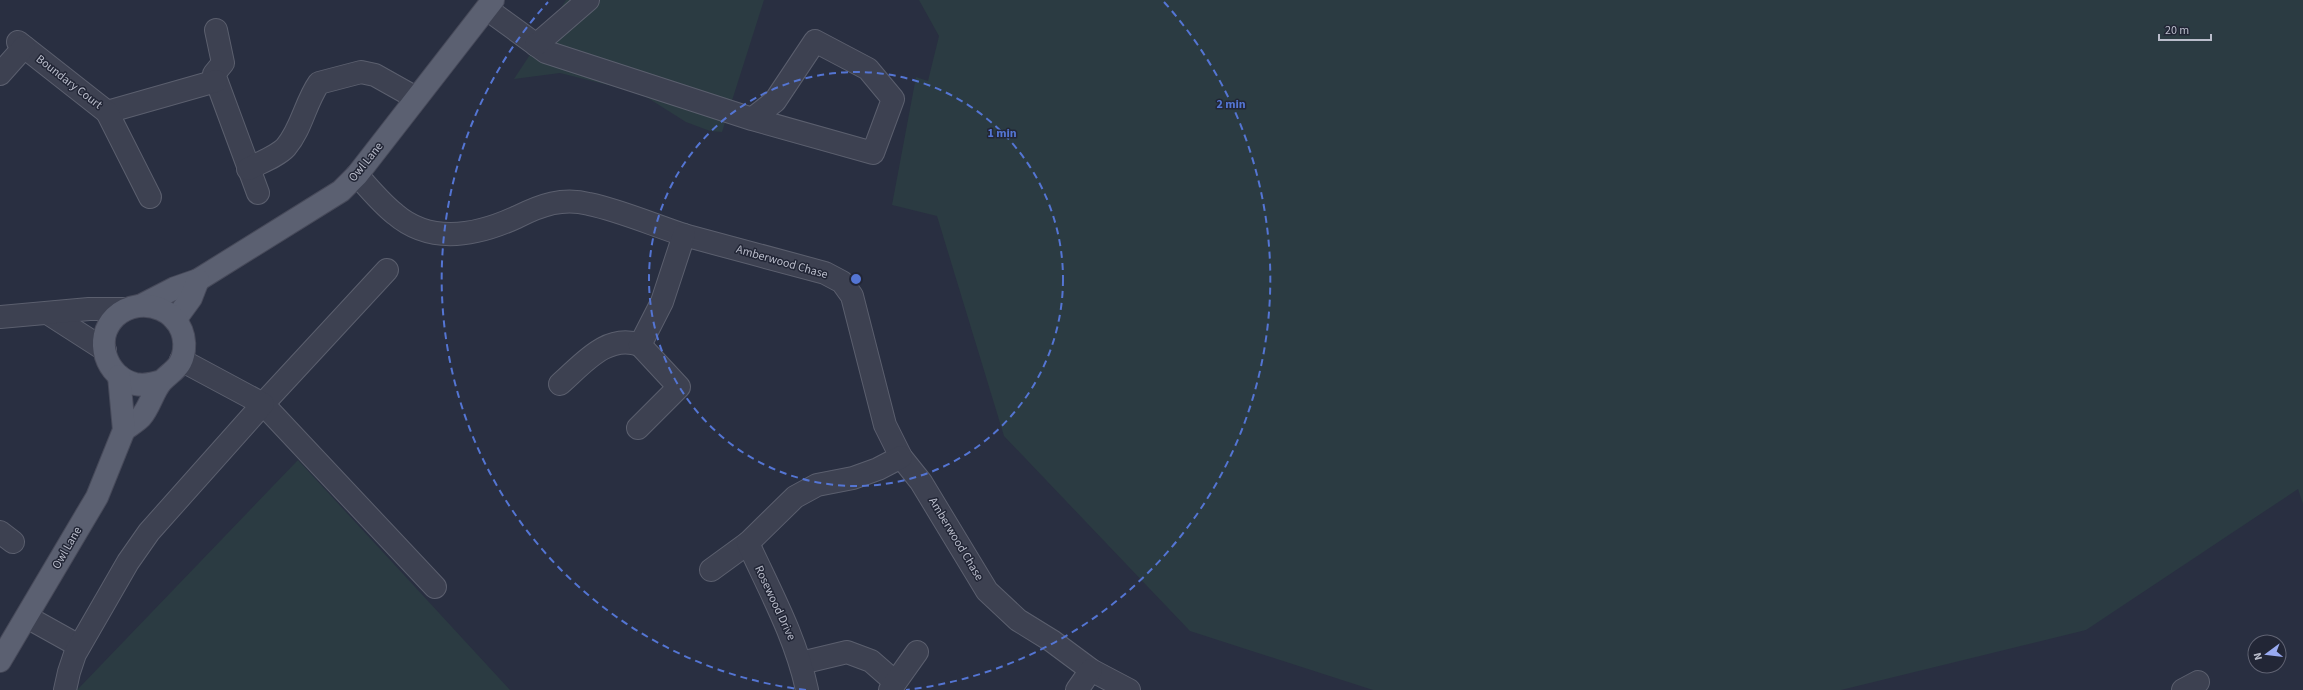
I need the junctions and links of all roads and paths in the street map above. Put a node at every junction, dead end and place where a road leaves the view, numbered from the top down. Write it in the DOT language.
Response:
graph roads {
  1 [pos="588,0"];
  2 [pos="490,5"];
  3 [pos="216,30"];
  4 [pos="536,45"];
  5 [pos="0,74"];
  6 [pos="216,81"];
  7 [pos="416,98"];
  8 [pos="107,112"];
  9 [pos="752,119"];
  10 [pos="248,169"];
  11 [pos="357,175"];
  12 [pos="258,193"];
  13 [pos="150,196"];
  14 [pos="684,235"];
  15 [pos="387,270"];
  16 [pos="198,280"];
  17 [pos="134,307"];
  18 [pos="49,314"];
  19 [pos="0,317"];
  20 [pos="175,320"];
  21 [pos="640,345"];
  22 [pos="105,350"];
  23 [pos="181,360"];
  24 [pos="119,376"];
  25 [pos="162,381"];
  26 [pos="560,384"];
  27 [pos="263,404"];
  28 [pos="638,428"];
  29 [pos="124,430"];
  30 [pos="901,457"];
  31 [pos="748,543"];
  32 [pos="711,570"];
  33 [pos="435,587"];
  34 [pos="27,617"];
  35 [pos="79,646"];
  36 [pos="917,652"];
  37 [pos="0,661"];
  38 [pos="801,663"];
  39 [pos="1091,670"];
  40 [pos="892,686"];
  41 [pos="65,690"];
  42 [pos="807,690"];
  43 [pos="1077,690"];
  44 [pos="1129,690"];
  1 -- 4 [label="street"];
  2 -- 4 [label="street"];
  2 -- 7 [label="main road, Owl Lane"];
  3 -- 6 [label="street"];
  4 -- 9 [label="street"];
  5 -- 8 [label="street, Boundary Court"];
  6 -- 8 [label="street, Boundary Court"];
  6 -- 10 [label="street"];
  7 -- 10 [label="street"];
  7 -- 11 [label="main road, Owl Lane"];
  8 -- 13 [label="street"];
  9 -- 9 [label="street"];
  10 -- 12 [label="street"];
  11 -- 14 [label="street, Amberwood Chase"];
  11 -- 16 [label="main road, Owl Lane"];
  14 -- 21 [label="street"];
  14 -- 30 [label="street, Amberwood Chase"];
  15 -- 27 [label="street"];
  16 -- 17 [label="main road, Owl Lane"];
  16 -- 20 [label="main road"];
  17 -- 18 [label="street"];
  17 -- 20 [label="main road"];
  17 -- 22 [label="main road, Owl Lane"];
  18 -- 19 [label="street"];
  18 -- 22 [label="street"];
  20 -- 23 [label="main road"];
  21 -- 26 [label="street"];
  21 -- 28 [label="street"];
  22 -- 24 [label="main road, Owl Lane"];
  23 -- 25 [label="main road"];
  23 -- 27 [label="street"];
  24 -- 25 [label="main road, Owl Lane"];
  24 -- 29 [label="main road, Owl Lane"];
  25 -- 29 [label="main road"];
  27 -- 33 [label="street"];
  27 -- 35 [label="street"];
  29 -- 34 [label="main road, Owl Lane"];
  30 -- 31 [label="street"];
  30 -- 39 [label="street, Amberwood Chase"];
  31 -- 32 [label="street"];
  31 -- 38 [label="street, Rosewood Drive"];
  34 -- 35 [label="street"];
  34 -- 37 [label="main road, Owl Lane"];
  35 -- 41 [label="street"];
  36 -- 40 [label="street"];
  38 -- 40 [label="street"];
  38 -- 42 [label="street, Rosewood Drive"];
  39 -- 43 [label="street"];
  39 -- 44 [label="street, Amberwood Chase"];
}
